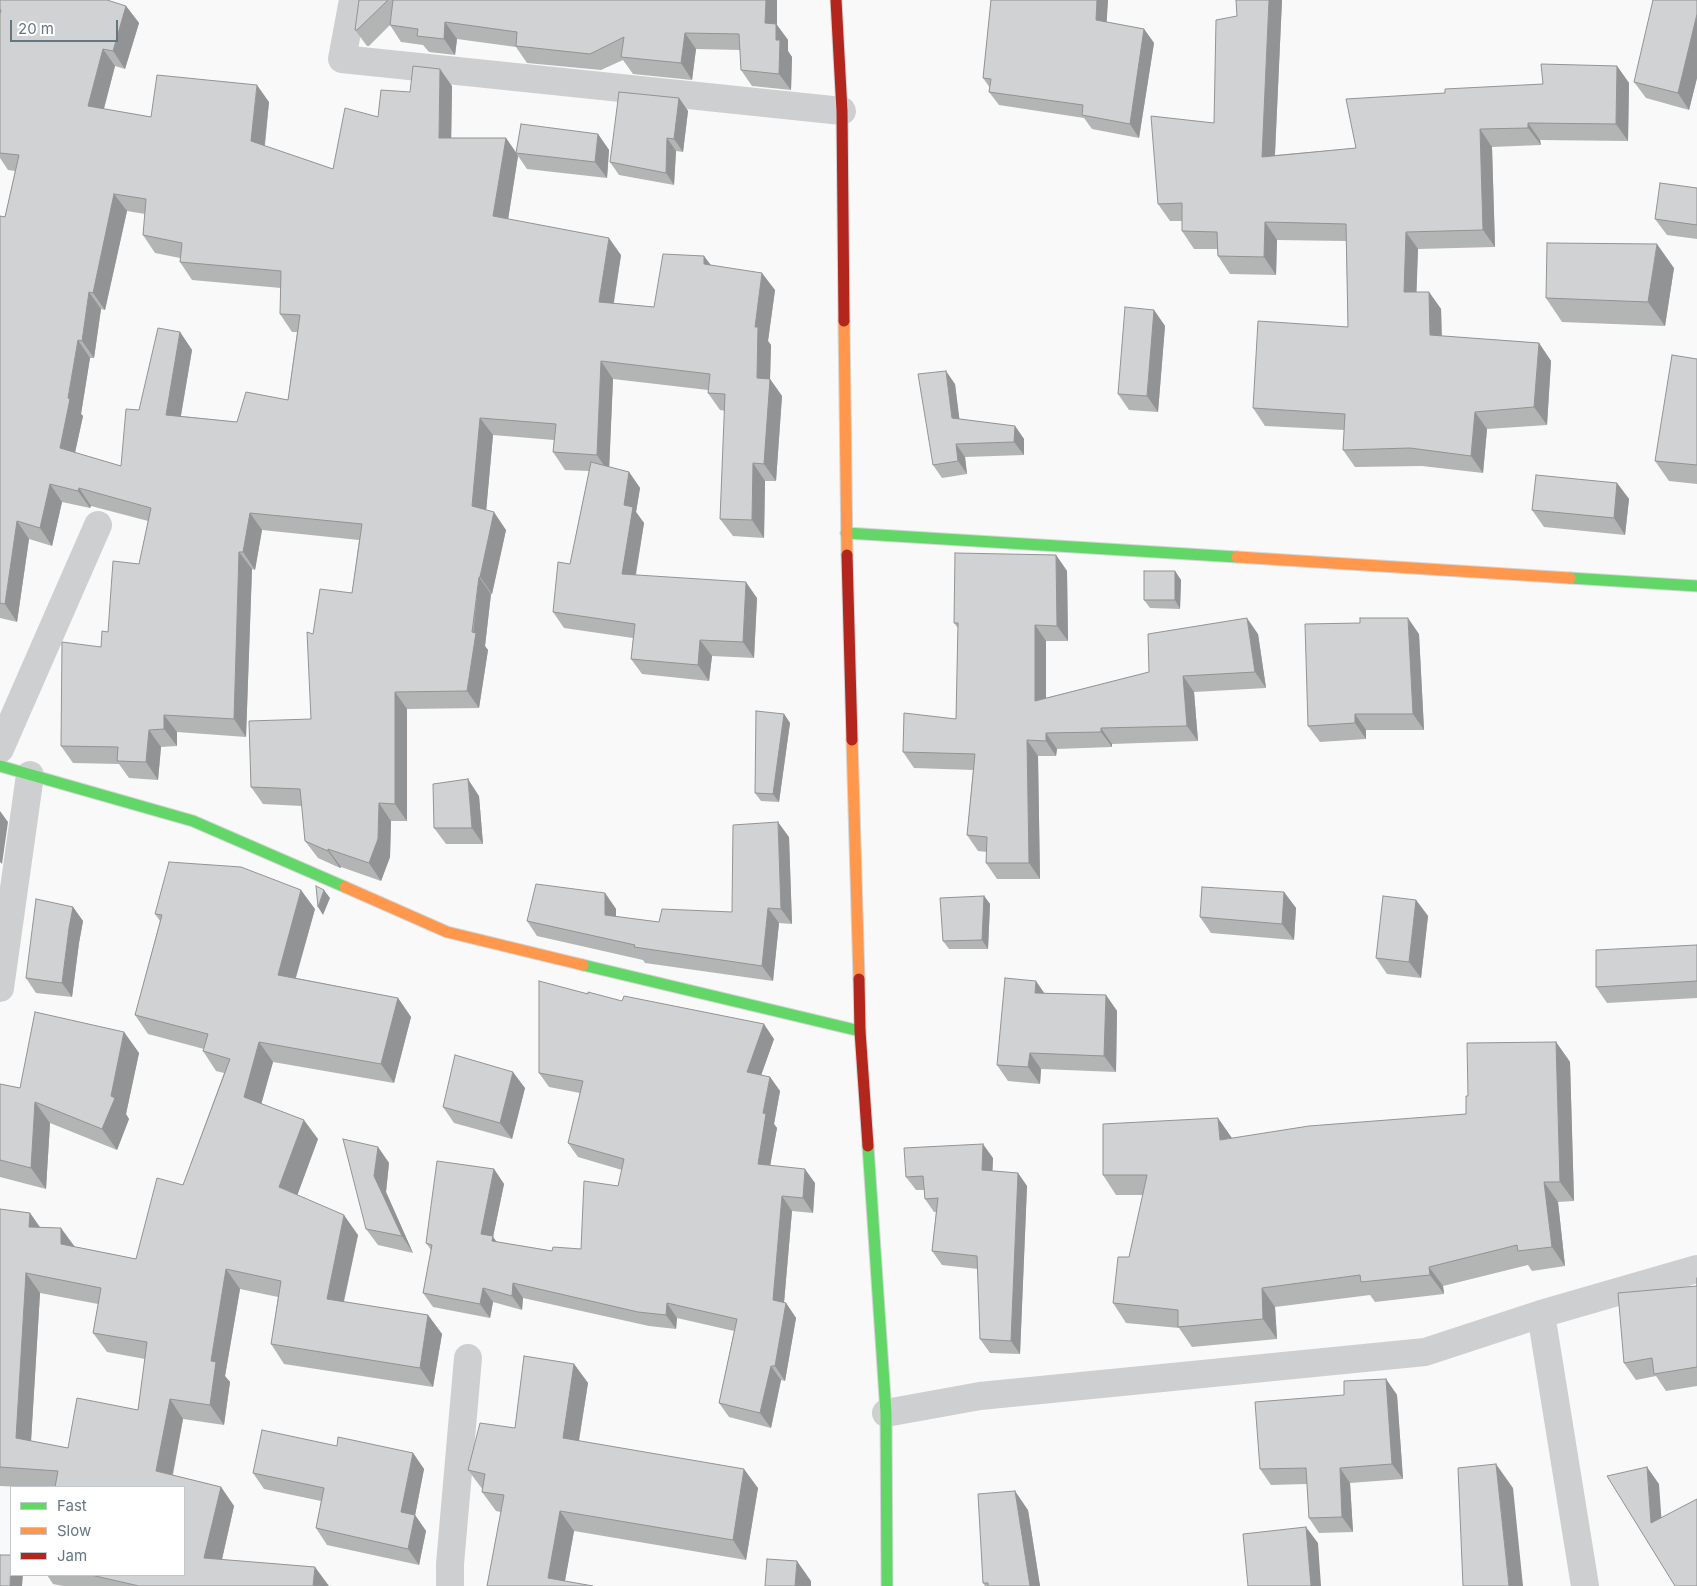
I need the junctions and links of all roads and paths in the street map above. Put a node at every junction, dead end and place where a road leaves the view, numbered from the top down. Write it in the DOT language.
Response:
graph roads {
  1 [pos="353,0"];
  2 [pos="836,0"];
  3 [pos="842,111"];
  4 [pos="98,524"];
  5 [pos="846,533"];
  6 [pos="1697,586"];
  7 [pos="0,749"];
  8 [pos="0,766"];
  9 [pos="30,775"];
  10 [pos="0,988"];
  11 [pos="860,1031"];
  12 [pos="1697,1269"];
  13 [pos="1541,1314"];
  14 [pos="468,1358"];
  15 [pos="886,1413"];
  16 [pos="450,1586"];
  17 [pos="887,1586"];
  18 [pos="1585,1586"];
  1 -- 3 [label="street"];
  2 -- 3 [label="street"];
  3 -- 5 [label="street"];
  4 -- 7 [label="street"];
  5 -- 6 [label="street"];
  5 -- 11 [label="street"];
  8 -- 9 [label="street"];
  9 -- 10 [label="street"];
  9 -- 11 [label="street"];
  11 -- 15 [label="street"];
  12 -- 13 [label="street"];
  13 -- 15 [label="street"];
  13 -- 18 [label="street"];
  14 -- 16 [label="street"];
  15 -- 17 [label="street"];
}
